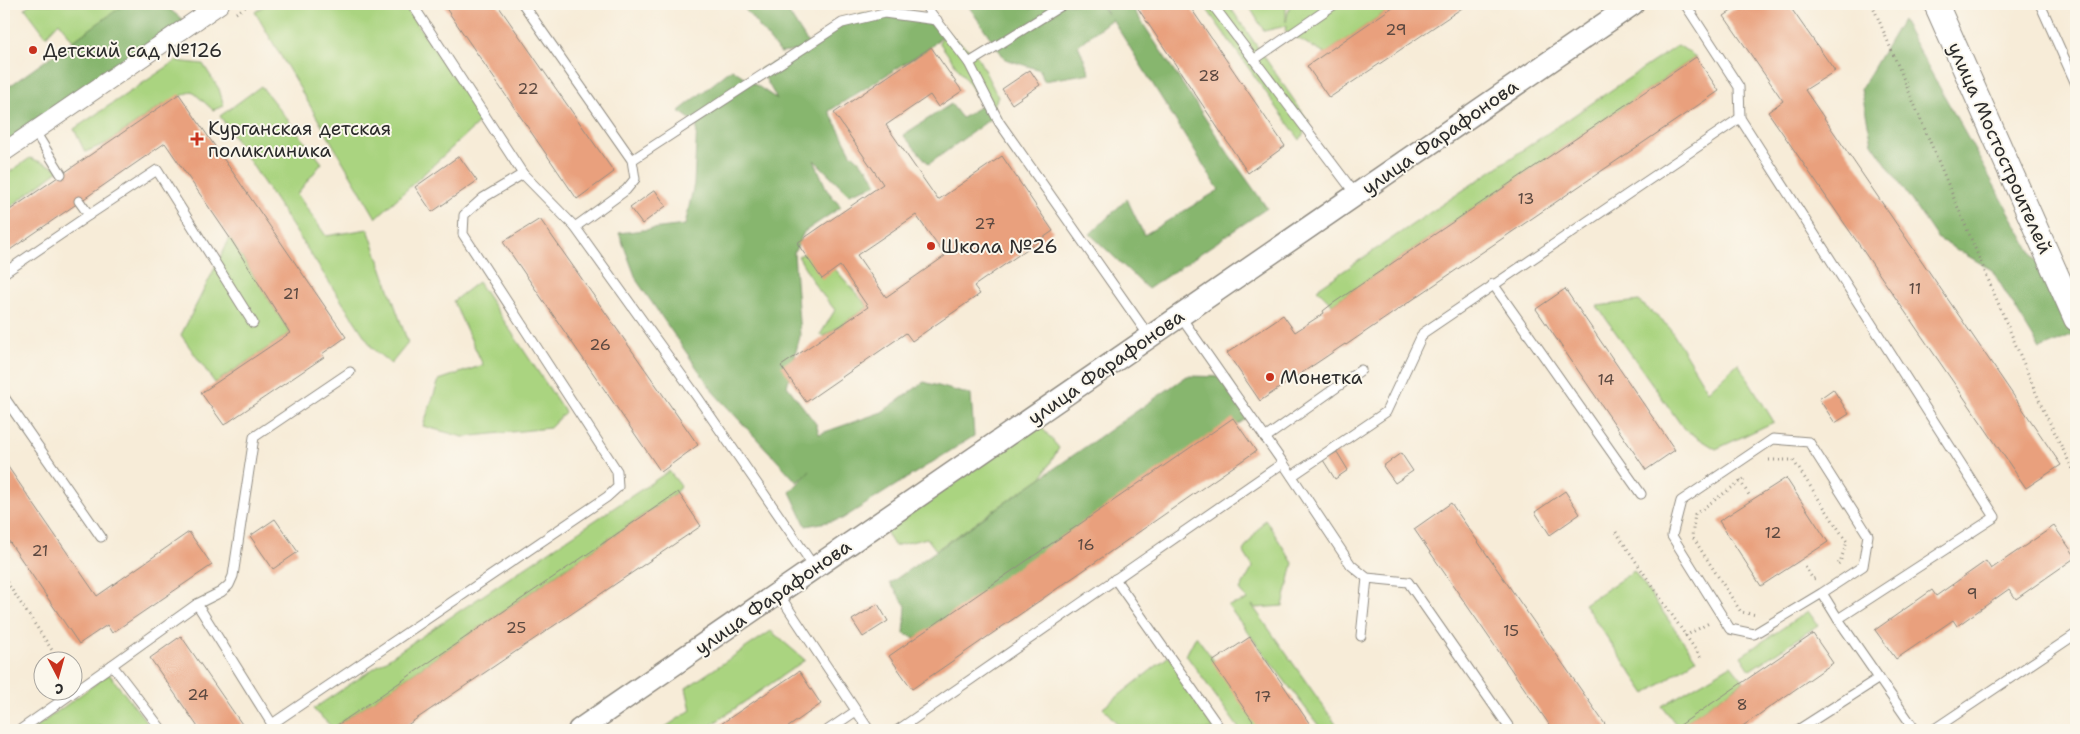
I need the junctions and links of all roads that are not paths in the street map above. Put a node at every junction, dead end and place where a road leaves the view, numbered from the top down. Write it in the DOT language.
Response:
graph roads {
  1 [pos="220,4"];
  2 [pos="412,4"];
  3 [pos="523,4"];
  4 [pos="924,4"];
  5 [pos="1064,4"];
  6 [pos="1212,4"];
  7 [pos="1335,4"];
  8 [pos="1633,4"];
  9 [pos="1685,4"];
  10 [pos="1936,4"];
  11 [pos="2040,4"];
  12 [pos="200,9"];
  13 [pos="936,20"];
  14 [pos="1255,59"];
  15 [pos="969,62"];
  16 [pos="2076,84"];
  17 [pos="1740,118"];
  18 [pos="34,130"];
  19 [pos="4,152"];
  20 [pos="632,160"];
  21 [pos="61,174"];
  22 [pos="523,174"];
  23 [pos="1356,195"];
  24 [pos="79,202"];
  25 [pos="89,215"];
  26 [pos="575,228"];
  27 [pos="4,273"];
  28 [pos="1492,284"];
  29 [pos="1180,316"];
  30 [pos="2076,319"];
  31 [pos="253,323"];
  32 [pos="1150,337"];
  33 [pos="1361,370"];
  34 [pos="350,372"];
  35 [pos="5,403"];
  36 [pos="1266,438"];
  37 [pos="1283,463"];
  38 [pos="1292,476"];
  39 [pos="1641,494"];
  40 [pos="101,537"];
  41 [pos="815,568"];
  42 [pos="1368,578"];
  43 [pos="1116,579"];
  44 [pos="778,593"];
  45 [pos="1822,594"];
  46 [pos="197,604"];
  47 [pos="1838,619"];
  48 [pos="2076,634"];
  49 [pos="1361,636"];
  50 [pos="112,665"];
  51 [pos="1879,678"];
  52 [pos="856,711"];
  53 [pos="274,727"];
  54 [pos="20,730"];
  55 [pos="162,730"];
  56 [pos="579,730"];
  57 [pos="828,730"];
  58 [pos="869,730"];
  59 [pos="898,730"];
  60 [pos="1221,730"];
  61 [pos="1511,730"];
  62 [pos="1798,730"];
  63 [pos="1915,730"];
  64 [pos="1933,730"];
  1 -- 12 [label="street"];
  2 -- 22 [label="lane"];
  3 -- 20 [label="lane"];
  4 -- 13 [label="lane"];
  5 -- 15 [label="lane"];
  6 -- 14 [label="lane"];
  7 -- 14 [label="lane"];
  8 -- 23 [label="street, улица Фарафонова"];
  9 -- 17 [label="lane"];
  10 -- 30 [label="main road, улица Мостостроителей"];
  11 -- 16 [label="lane"];
  12 -- 18 [label="street"];
  13 -- 15 [label="lane"];
  13 -- 20 [label="lane"];
  14 -- 23 [label="lane"];
  15 -- 32 [label="lane"];
  17 -- 28 [label="lane"];
  17 -- 47 [label="lane"];
  18 -- 19 [label="street"];
  18 -- 21 [label="lane"];
  20 -- 26 [label="lane"];
  22 -- 26 [label="lane"];
  22 -- 53 [label="lane"];
  23 -- 29 [label="street, улица Фарафонова"];
  24 -- 25 [label="lane"];
  25 -- 27 [label="lane"];
  25 -- 31 [label="lane"];
  26 -- 41 [label="lane"];
  28 -- 38 [label="lane"];
  28 -- 39 [label="lane"];
  29 -- 32 [label="street, улица Фарафонова"];
  29 -- 36 [label="lane"];
  32 -- 41 [label="street, улица Фарафонова"];
  33 -- 36 [label="lane"];
  34 -- 46 [label="lane"];
  35 -- 40 [label="lane"];
  36 -- 37 [label="lane"];
  37 -- 38 [label="lane"];
  37 -- 43 [label="lane"];
  38 -- 42 [label="lane"];
  41 -- 44 [label="street, улица Фарафонова"];
  42 -- 49 [label="lane"];
  42 -- 61 [label="lane"];
  43 -- 59 [label="lane"];
  43 -- 60 [label="lane"];
  44 -- 52 [label="lane"];
  44 -- 56 [label="street, улица Фарафонова"];
  45 -- 45 [label="lane"];
  45 -- 47 [label="lane"];
  46 -- 50 [label="lane"];
  46 -- 53 [label="lane"];
  47 -- 51 [label="lane"];
  48 -- 64 [label="lane"];
  50 -- 54 [label="lane"];
  50 -- 55 [label="lane"];
  51 -- 62 [label="lane"];
  51 -- 63 [label="lane"];
  52 -- 57 [label="lane"];
  52 -- 58 [label="lane"];
}
